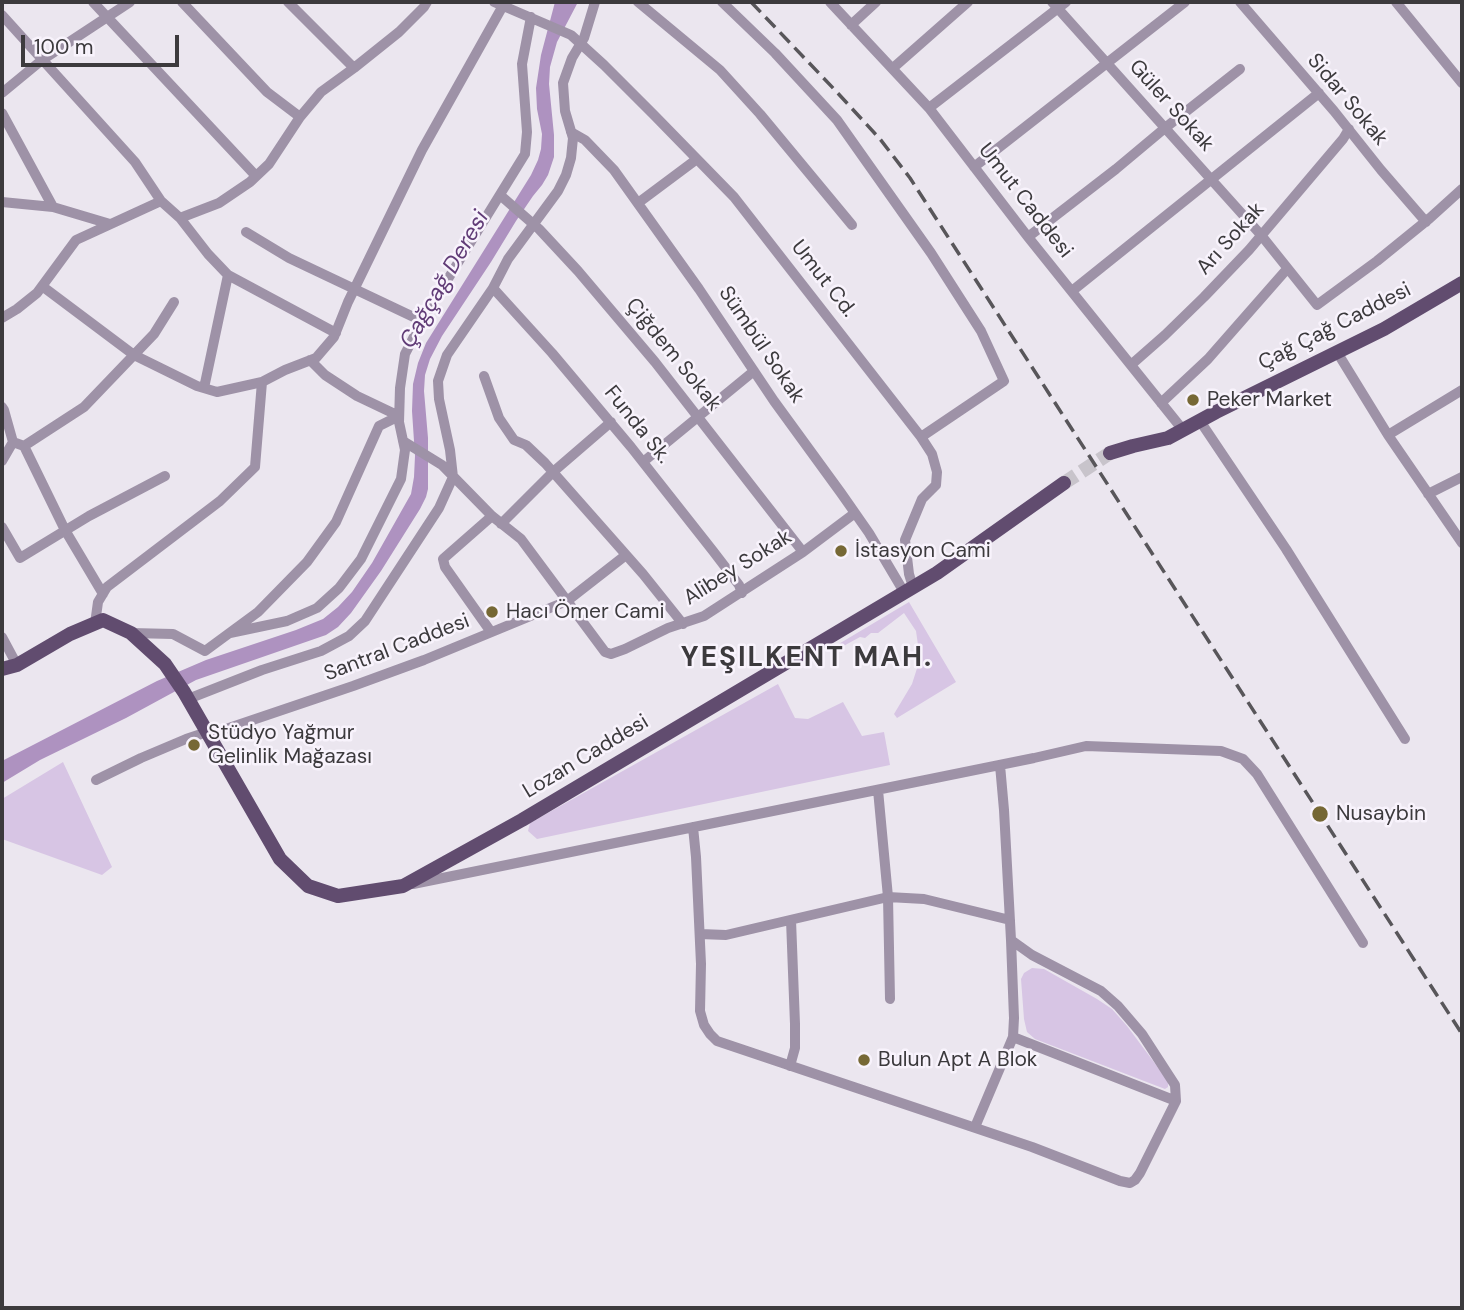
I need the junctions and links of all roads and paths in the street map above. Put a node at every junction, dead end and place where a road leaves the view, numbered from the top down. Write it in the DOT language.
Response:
graph roads {
  1 [pos="93,2"];
  2 [pos="130,2"];
  3 [pos="182,2"];
  4 [pos="288,2"];
  5 [pos="427,2"];
  6 [pos="595,2"];
  7 [pos="638,2"];
  8 [pos="722,2"];
  9 [pos="830,2"];
  10 [pos="876,2"];
  11 [pos="968,2"];
  12 [pos="1185,2"];
  13 [pos="1240,2"];
  14 [pos="1396,2"];
  15 [pos="501,3"];
  16 [pos="1059,4"];
  17 [pos="2,15"];
  18 [pos="107,17"];
  19 [pos="531,17"];
  20 [pos="851,25"];
  21 [pos="580,45"];
  22 [pos="42,60"];
  23 [pos="1107,63"];
  24 [pos="354,68"];
  25 [pos="893,68"];
  26 [pos="1240,69"];
  27 [pos="1462,83"];
  28 [pos="2,93"];
  29 [pos="1319,93"];
  30 [pos="929,108"];
  31 [pos="2,113"];
  32 [pos="300,117"];
  33 [pos="1165,128"];
  34 [pos="1349,129"];
  35 [pos="571,132"];
  36 [pos="697,159"];
  37 [pos="974,167"];
  38 [pos="256,176"];
  39 [pos="1211,181"];
  40 [pos="1462,189"];
  41 [pos="503,198"];
  42 [pos="161,201"];
  43 [pos="2,202"];
  44 [pos="638,203"];
  45 [pos="53,207"];
  46 [pos="180,218"];
  47 [pos="530,222"];
  48 [pos="1426,222"];
  49 [pos="110,224"];
  50 [pos="852,225"];
  51 [pos="246,232"];
  52 [pos="1261,235"];
  53 [pos="1028,237"];
  54 [pos="1287,269"];
  55 [pos="228,275"];
  56 [pos="1462,283"];
  57 [pos="42,286"];
  58 [pos="493,288"];
  59 [pos="354,290"];
  60 [pos="1072,291"];
  61 [pos="174,302"];
  62 [pos="2,318"];
  63 [pos="422,321"];
  64 [pos="336,333"];
  65 [pos="1337,352"];
  66 [pos="134,355"];
  67 [pos="310,360"];
  68 [pos="1132,364"];
  69 [pos="754,371"];
  70 [pos="484,376"];
  71 [pos="262,382"];
  72 [pos="204,388"];
  73 [pos="1462,390"];
  74 [pos="1161,403"];
  75 [pos="2,407"];
  76 [pos="399,416"];
  77 [pos="697,416"];
  78 [pos="1200,421"];
  79 [pos="611,422"];
  80 [pos="1183,430"];
  81 [pos="1388,435"];
  82 [pos="922,436"];
  83 [pos="403,441"];
  84 [pos="19,444"];
  85 [pos="1110,453"];
  86 [pos="2,461"];
  87 [pos="643,462"];
  88 [pos="553,472"];
  89 [pos="165,476"];
  90 [pos="453,477"];
  91 [pos="1462,477"];
  92 [pos="1065,483"];
  93 [pos="1428,494"];
  94 [pos="855,513"];
  95 [pos="496,520"];
  96 [pos="2,527"];
  97 [pos="65,530"];
  98 [pos="1462,543"];
  99 [pos="803,552"];
  100 [pos="626,555"];
  101 [pos="908,590"];
  102 [pos="742,593"];
  103 [pos="103,594"];
  104 [pos="567,601"];
  105 [pos="95,624"];
  106 [pos="683,624"];
  107 [pos="491,632"];
  108 [pos="131,633"];
  109 [pos="230,633"];
  110 [pos="2,637"];
  111 [pos="17,665"];
  112 [pos="2,669"];
  113 [pos="186,695"];
  114 [pos="207,732"];
  115 [pos="1405,739"];
  116 [pos="1000,765"];
  117 [pos="96,780"];
  118 [pos="878,790"];
  119 [pos="693,827"];
  120 [pos="403,886"];
  121 [pos="888,897"];
  122 [pos="791,920"];
  123 [pos="1010,920"];
  124 [pos="700,934"];
  125 [pos="1011,940"];
  126 [pos="1363,943"];
  127 [pos="890,999"];
  128 [pos="1013,1037"];
  129 [pos="790,1066"];
  130 [pos="1176,1101"];
  131 [pos="975,1128"];
  1 -- 18 [label="street"];
  2 -- 18 [label="street"];
  3 -- 32 [label="street"];
  4 -- 24 [label="street"];
  5 -- 24 [label="street"];
  6 -- 21 [label="street"];
  7 -- 50 [label="street"];
  8 -- 82 [label="street"];
  9 -- 20 [label="street, Umut Caddesi"];
  10 -- 20 [label="street"];
  11 -- 25 [label="street"];
  12 -- 23 [label="street"];
  13 -- 29 [label="street, Sidar Sokak"];
  14 -- 27 [label="street"];
  15 -- 19 [label="street, Umut Cd."];
  15 -- 59 [label="street"];
  16 -- 23 [label="street, Güler Sokak"];
  16 -- 30 [label="street"];
  17 -- 22 [label="street"];
  18 -- 22 [label="street"];
  18 -- 38 [label="street"];
  19 -- 21 [label="street, Umut Cd."];
  19 -- 41 [label="street"];
  20 -- 25 [label="street, Umut Caddesi"];
  21 -- 35 [label="street"];
  21 -- 36 [label="street, Umut Cd."];
  22 -- 28 [label="street"];
  22 -- 42 [label="street"];
  23 -- 33 [label="street, Güler Sokak"];
  23 -- 37 [label="street"];
  24 -- 32 [label="street"];
  25 -- 30 [label="street, Umut Caddesi"];
  26 -- 33 [label="street"];
  29 -- 34 [label="street, Sidar Sokak"];
  29 -- 39 [label="street"];
  30 -- 37 [label="street, Umut Caddesi"];
  31 -- 45 [label="street"];
  32 -- 38 [label="street"];
  33 -- 39 [label="street, Güler Sokak"];
  33 -- 53 [label="street"];
  34 -- 48 [label="street, Sidar Sokak"];
  34 -- 52 [label="street, Arı Sokak"];
  35 -- 44 [label="street, Sümbül Sokak"];
  35 -- 47 [label="street"];
  36 -- 44 [label="street"];
  36 -- 82 [label="street, Umut Cd."];
  37 -- 53 [label="street, Umut Caddesi"];
  38 -- 46 [label="street"];
  39 -- 52 [label="street, Güler Sokak"];
  39 -- 60 [label="street"];
  40 -- 48 [label="street"];
  41 -- 47 [label="street, Çiğdem Sokak"];
  41 -- 63 [label="street"];
  42 -- 46 [label="street"];
  42 -- 49 [label="street"];
  43 -- 45 [label="street"];
  44 -- 69 [label="street, Sümbül Sokak"];
  45 -- 49 [label="street"];
  46 -- 55 [label="street"];
  47 -- 58 [label="street"];
  47 -- 77 [label="street, Çiğdem Sokak"];
  48 -- 54 [label="street, Güler Sokak"];
  49 -- 57 [label="street"];
  51 -- 59 [label="street"];
  52 -- 54 [label="street, Güler Sokak"];
  52 -- 68 [label="street, Arı Sokak"];
  53 -- 60 [label="street, Umut Caddesi"];
  54 -- 74 [label="street"];
  55 -- 64 [label="street"];
  55 -- 72 [label="street"];
  56 -- 65 [label="main road, Çağ Çağ Caddesi"];
  57 -- 62 [label="street"];
  57 -- 66 [label="street"];
  58 -- 79 [label="street, Funda Sk."];
  58 -- 90 [label="street"];
  59 -- 63 [label="street"];
  59 -- 64 [label="street"];
  60 -- 68 [label="street, Umut Caddesi"];
  61 -- 66 [label="street"];
  63 -- 76 [label="street"];
  64 -- 67 [label="street"];
  65 -- 78 [label="main road, Çağ Çağ Caddesi"];
  65 -- 81 [label="street"];
  66 -- 72 [label="street"];
  66 -- 84 [label="street"];
  67 -- 71 [label="street"];
  67 -- 76 [label="street"];
  68 -- 74 [label="street, Umut Caddesi"];
  69 -- 77 [label="street"];
  69 -- 94 [label="street, Sümbül Sokak"];
  70 -- 88 [label="street"];
  71 -- 72 [label="street"];
  71 -- 103 [label="street"];
  73 -- 81 [label="street"];
  74 -- 80 [label="street, Umut Caddesi"];
  75 -- 84 [label="street"];
  76 -- 83 [label="street"];
  76 -- 109 [label="street"];
  77 -- 87 [label="street"];
  77 -- 99 [label="street, Çiğdem Sokak"];
  78 -- 80 [label="main road, Çağ Çağ Caddesi"];
  78 -- 115 [label="street"];
  79 -- 87 [label="street, Funda Sk."];
  79 -- 88 [label="street"];
  80 -- 85 [label="main road, Çağ Çağ Caddesi"];
  81 -- 93 [label="street"];
  82 -- 101 [label="street, Umut Cd."];
  83 -- 90 [label="street, Alibey Sokak"];
  83 -- 109 [label="street"];
  84 -- 86 [label="street"];
  84 -- 97 [label="street"];
  87 -- 102 [label="street, Funda Sk."];
  88 -- 95 [label="street"];
  88 -- 100 [label="street"];
  89 -- 97 [label="street"];
  90 -- 95 [label="street, Alibey Sokak"];
  90 -- 113 [label="street"];
  91 -- 93 [label="street"];
  92 -- 101 [label="main road, Lozan Caddesi"];
  93 -- 98 [label="street"];
  94 -- 99 [label="street, Alibey Sokak"];
  94 -- 101 [label="street, Sümbül Sokak"];
  95 -- 104 [label="street, Alibey Sokak"];
  95 -- 107 [label="street"];
  96 -- 97 [label="street"];
  97 -- 103 [label="street"];
  99 -- 102 [label="street, Alibey Sokak"];
  100 -- 104 [label="street, Santral Caddesi"];
  100 -- 106 [label="street"];
  101 -- 120 [label="main road, Lozan Caddesi"];
  102 -- 106 [label="street, Alibey Sokak"];
  103 -- 105 [label="street"];
  104 -- 106 [label="street, Alibey Sokak"];
  104 -- 107 [label="street, Santral Caddesi"];
  105 -- 108 [label="main road"];
  105 -- 111 [label="main road"];
  107 -- 114 [label="street, Santral Caddesi"];
  108 -- 109 [label="street"];
  108 -- 113 [label="main road, Lozan Caddesi"];
  110 -- 111 [label="street"];
  111 -- 112 [label="main road"];
  113 -- 114 [label="main road, Lozan Caddesi"];
  114 -- 117 [label="street, Santral Caddesi"];
  114 -- 120 [label="main road, Lozan Caddesi"];
  116 -- 118 [label="street"];
  116 -- 123 [label="street"];
  116 -- 126 [label="street"];
  118 -- 119 [label="street"];
  118 -- 121 [label="street"];
  119 -- 120 [label="street"];
  119 -- 124 [label="street"];
  121 -- 122 [label="street"];
  121 -- 123 [label="street"];
  121 -- 127 [label="street"];
  122 -- 124 [label="street"];
  122 -- 129 [label="street"];
  123 -- 125 [label="street"];
  124 -- 129 [label="street"];
  125 -- 128 [label="street"];
  125 -- 130 [label="street"];
  128 -- 130 [label="street"];
  128 -- 131 [label="street"];
  129 -- 131 [label="street"];
  130 -- 131 [label="street"];
}
